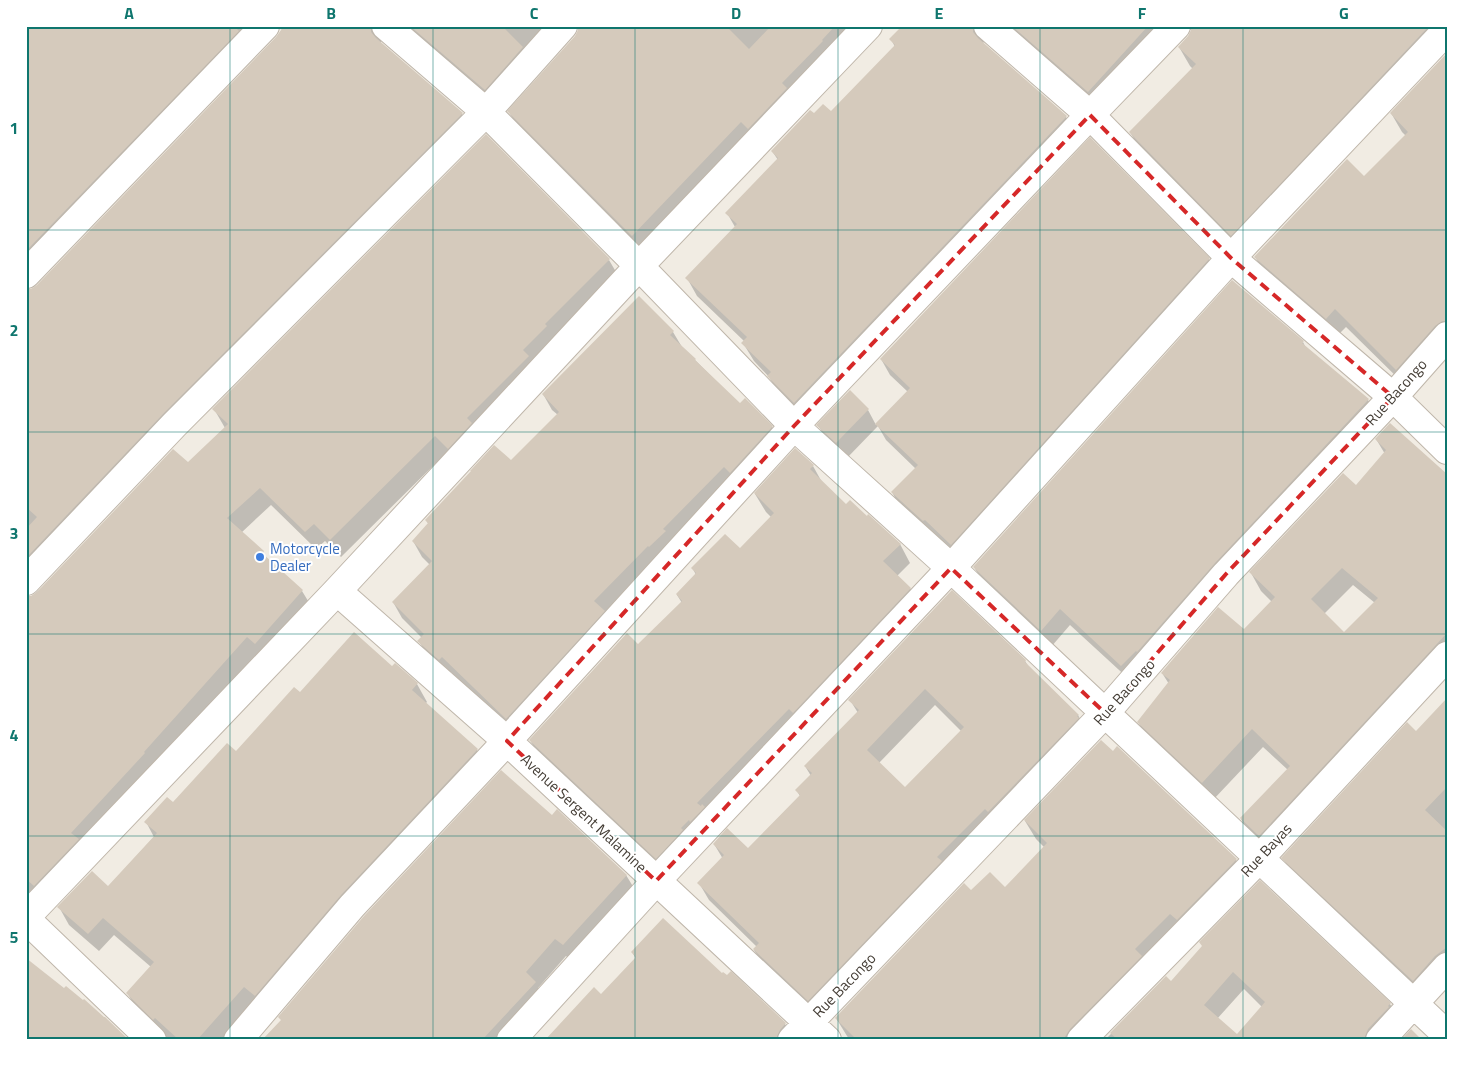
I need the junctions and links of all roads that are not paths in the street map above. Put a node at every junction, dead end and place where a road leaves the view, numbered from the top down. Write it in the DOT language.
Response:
graph roads {
  1 [pos="265,26"];
  2 [pos="386,26"];
  3 [pos="563,26"];
  4 [pos="868,26"];
  5 [pos="988,26"];
  6 [pos="1176,26"];
  7 [pos="1447,30"];
  8 [pos="486,112"];
  9 [pos="1090,115"];
  10 [pos="1231,258"];
  11 [pos="639,266"];
  12 [pos="26,274"];
  13 [pos="1447,336"];
  14 [pos="1393,396"];
  15 [pos="794,426"];
  16 [pos="1447,450"];
  17 [pos="951,568"];
  18 [pos="26,581"];
  19 [pos="337,591"];
  20 [pos="1447,656"];
  21 [pos="1105,713"];
  22 [pos="507,741"];
  23 [pos="1259,859"];
  24 [pos="656,881"];
  25 [pos="26,918"];
  26 [pos="1447,967"];
  27 [pos="1414,1004"];
  28 [pos="810,1034"];
  29 [pos="1447,1035"];
  30 [pos="152,1040"];
  31 [pos="238,1040"];
  32 [pos="511,1040"];
  33 [pos="1080,1040"];
  34 [pos="1380,1040"];
  1 -- 12 [label="street"];
  2 -- 8 [label="street"];
  3 -- 8 [label="street"];
  4 -- 11 [label="street"];
  5 -- 9 [label="street"];
  6 -- 9 [label="street"];
  7 -- 10 [label="street"];
  8 -- 11 [label="street"];
  8 -- 18 [label="street"];
  9 -- 10 [label="street"];
  9 -- 15 [label="street"];
  10 -- 14 [label="street"];
  10 -- 17 [label="street"];
  11 -- 15 [label="street"];
  11 -- 19 [label="street"];
  13 -- 14 [label="street, Rue Bacongo"];
  14 -- 16 [label="street"];
  14 -- 21 [label="street, Rue Bacongo"];
  15 -- 17 [label="street"];
  15 -- 22 [label="street"];
  17 -- 21 [label="street"];
  17 -- 24 [label="street"];
  19 -- 22 [label="street, Avenue Sergent Malamine"];
  19 -- 25 [label="street"];
  20 -- 23 [label="street, Rue Bayas"];
  21 -- 23 [label="street"];
  21 -- 28 [label="street, Rue Bacongo"];
  22 -- 24 [label="street, Avenue Sergent Malamine"];
  22 -- 31 [label="street"];
  23 -- 27 [label="street"];
  23 -- 33 [label="street, Rue Bayas"];
  24 -- 28 [label="street, Avenue Sergent Malamine"];
  24 -- 32 [label="street"];
  25 -- 30 [label="street"];
  26 -- 27 [label="street"];
  27 -- 29 [label="street"];
  27 -- 34 [label="street"];
}
